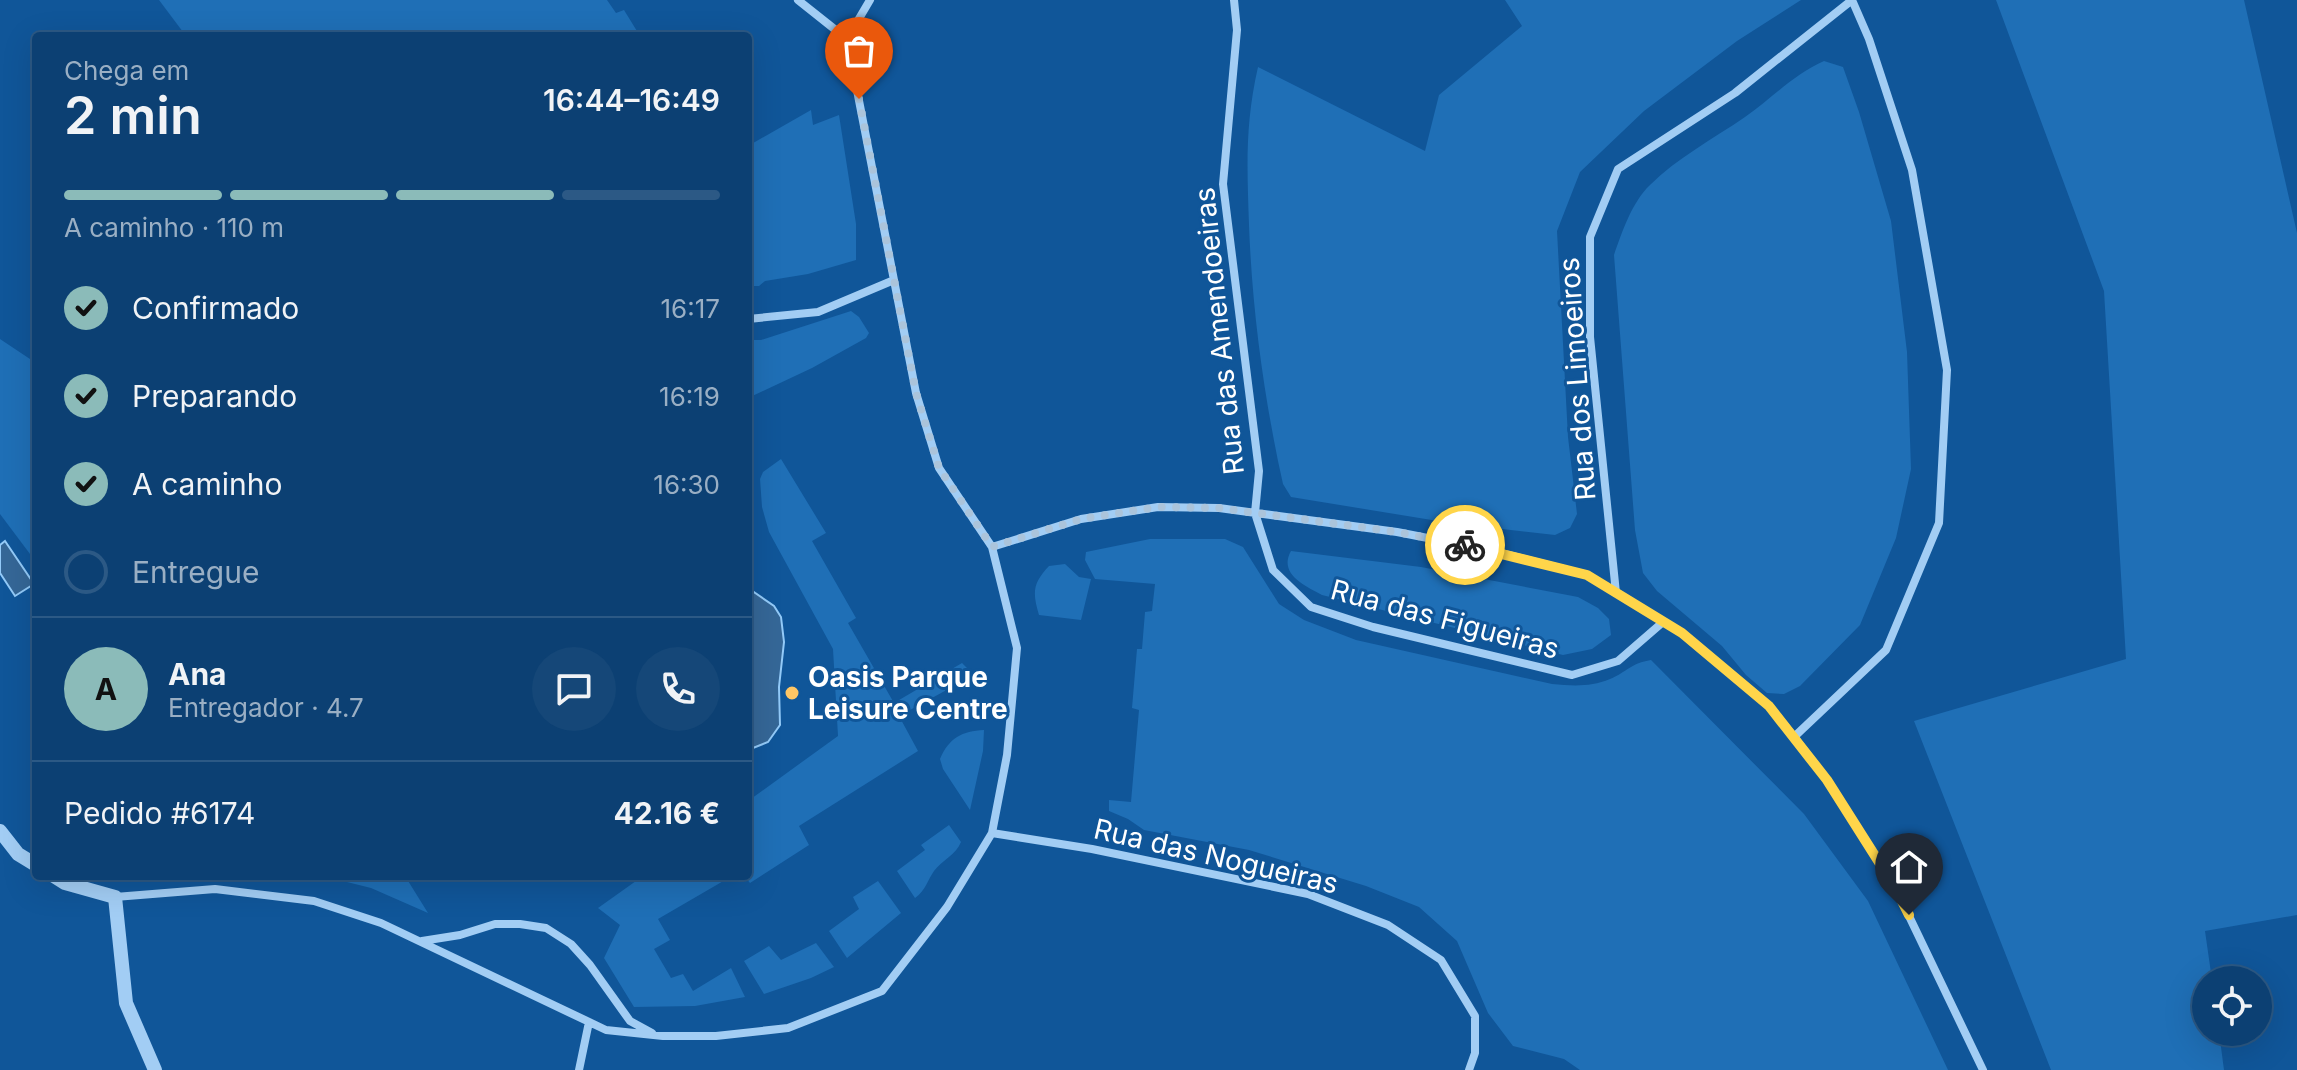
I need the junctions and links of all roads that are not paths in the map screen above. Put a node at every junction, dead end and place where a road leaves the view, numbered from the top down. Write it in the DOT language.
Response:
graph roads {
  1 [pos="798,0"];
  2 [pos="870,0"];
  3 [pos="1234,0"];
  4 [pos="1852,0"];
  5 [pos="847,39"];
  6 [pos="894,280"];
  7 [pos="752,319"];
  8 [pos="1255,513"];
  9 [pos="992,547"];
  10 [pos="1616,593"];
  11 [pos="1663,622"];
  12 [pos="1794,737"];
  13 [pos="0,831"];
  14 [pos="992,833"];
  15 [pos="32,863"];
  16 [pos="60,880"];
  17 [pos="215,880"];
  18 [pos="215,889"];
  19 [pos="115,897"];
  20 [pos="422,941"];
  21 [pos="589,1022"];
  22 [pos="663,1036"];
  23 [pos="155,1070"];
  24 [pos="579,1070"];
  25 [pos="1469,1070"];
  26 [pos="1983,1070"];
  1 -- 5 [label="street"];
  2 -- 5 [label="street"];
  3 -- 8 [label="street, Rua das Amendoeiras"];
  4 -- 10 [label="street, Rua dos Limoeiros"];
  4 -- 12 [label="street"];
  5 -- 6 [label="street"];
  6 -- 7 [label="street"];
  6 -- 9 [label="street"];
  8 -- 9 [label="street"];
  8 -- 10 [label="street"];
  8 -- 11 [label="street, Rua das Figueiras"];
  9 -- 14 [label="street"];
  10 -- 11 [label="street"];
  11 -- 12 [label="street"];
  12 -- 26 [label="street"];
  13 -- 15 [label="street"];
  14 -- 22 [label="street"];
  14 -- 25 [label="street, Rua das Nogueiras"];
  16 -- 19 [label="street"];
  17 -- 18 [label="street"];
  18 -- 19 [label="street"];
  18 -- 20 [label="street"];
  19 -- 23 [label="street"];
  20 -- 21 [label="street"];
  20 -- 22 [label="street"];
  21 -- 22 [label="street"];
  21 -- 24 [label="street"];
}
